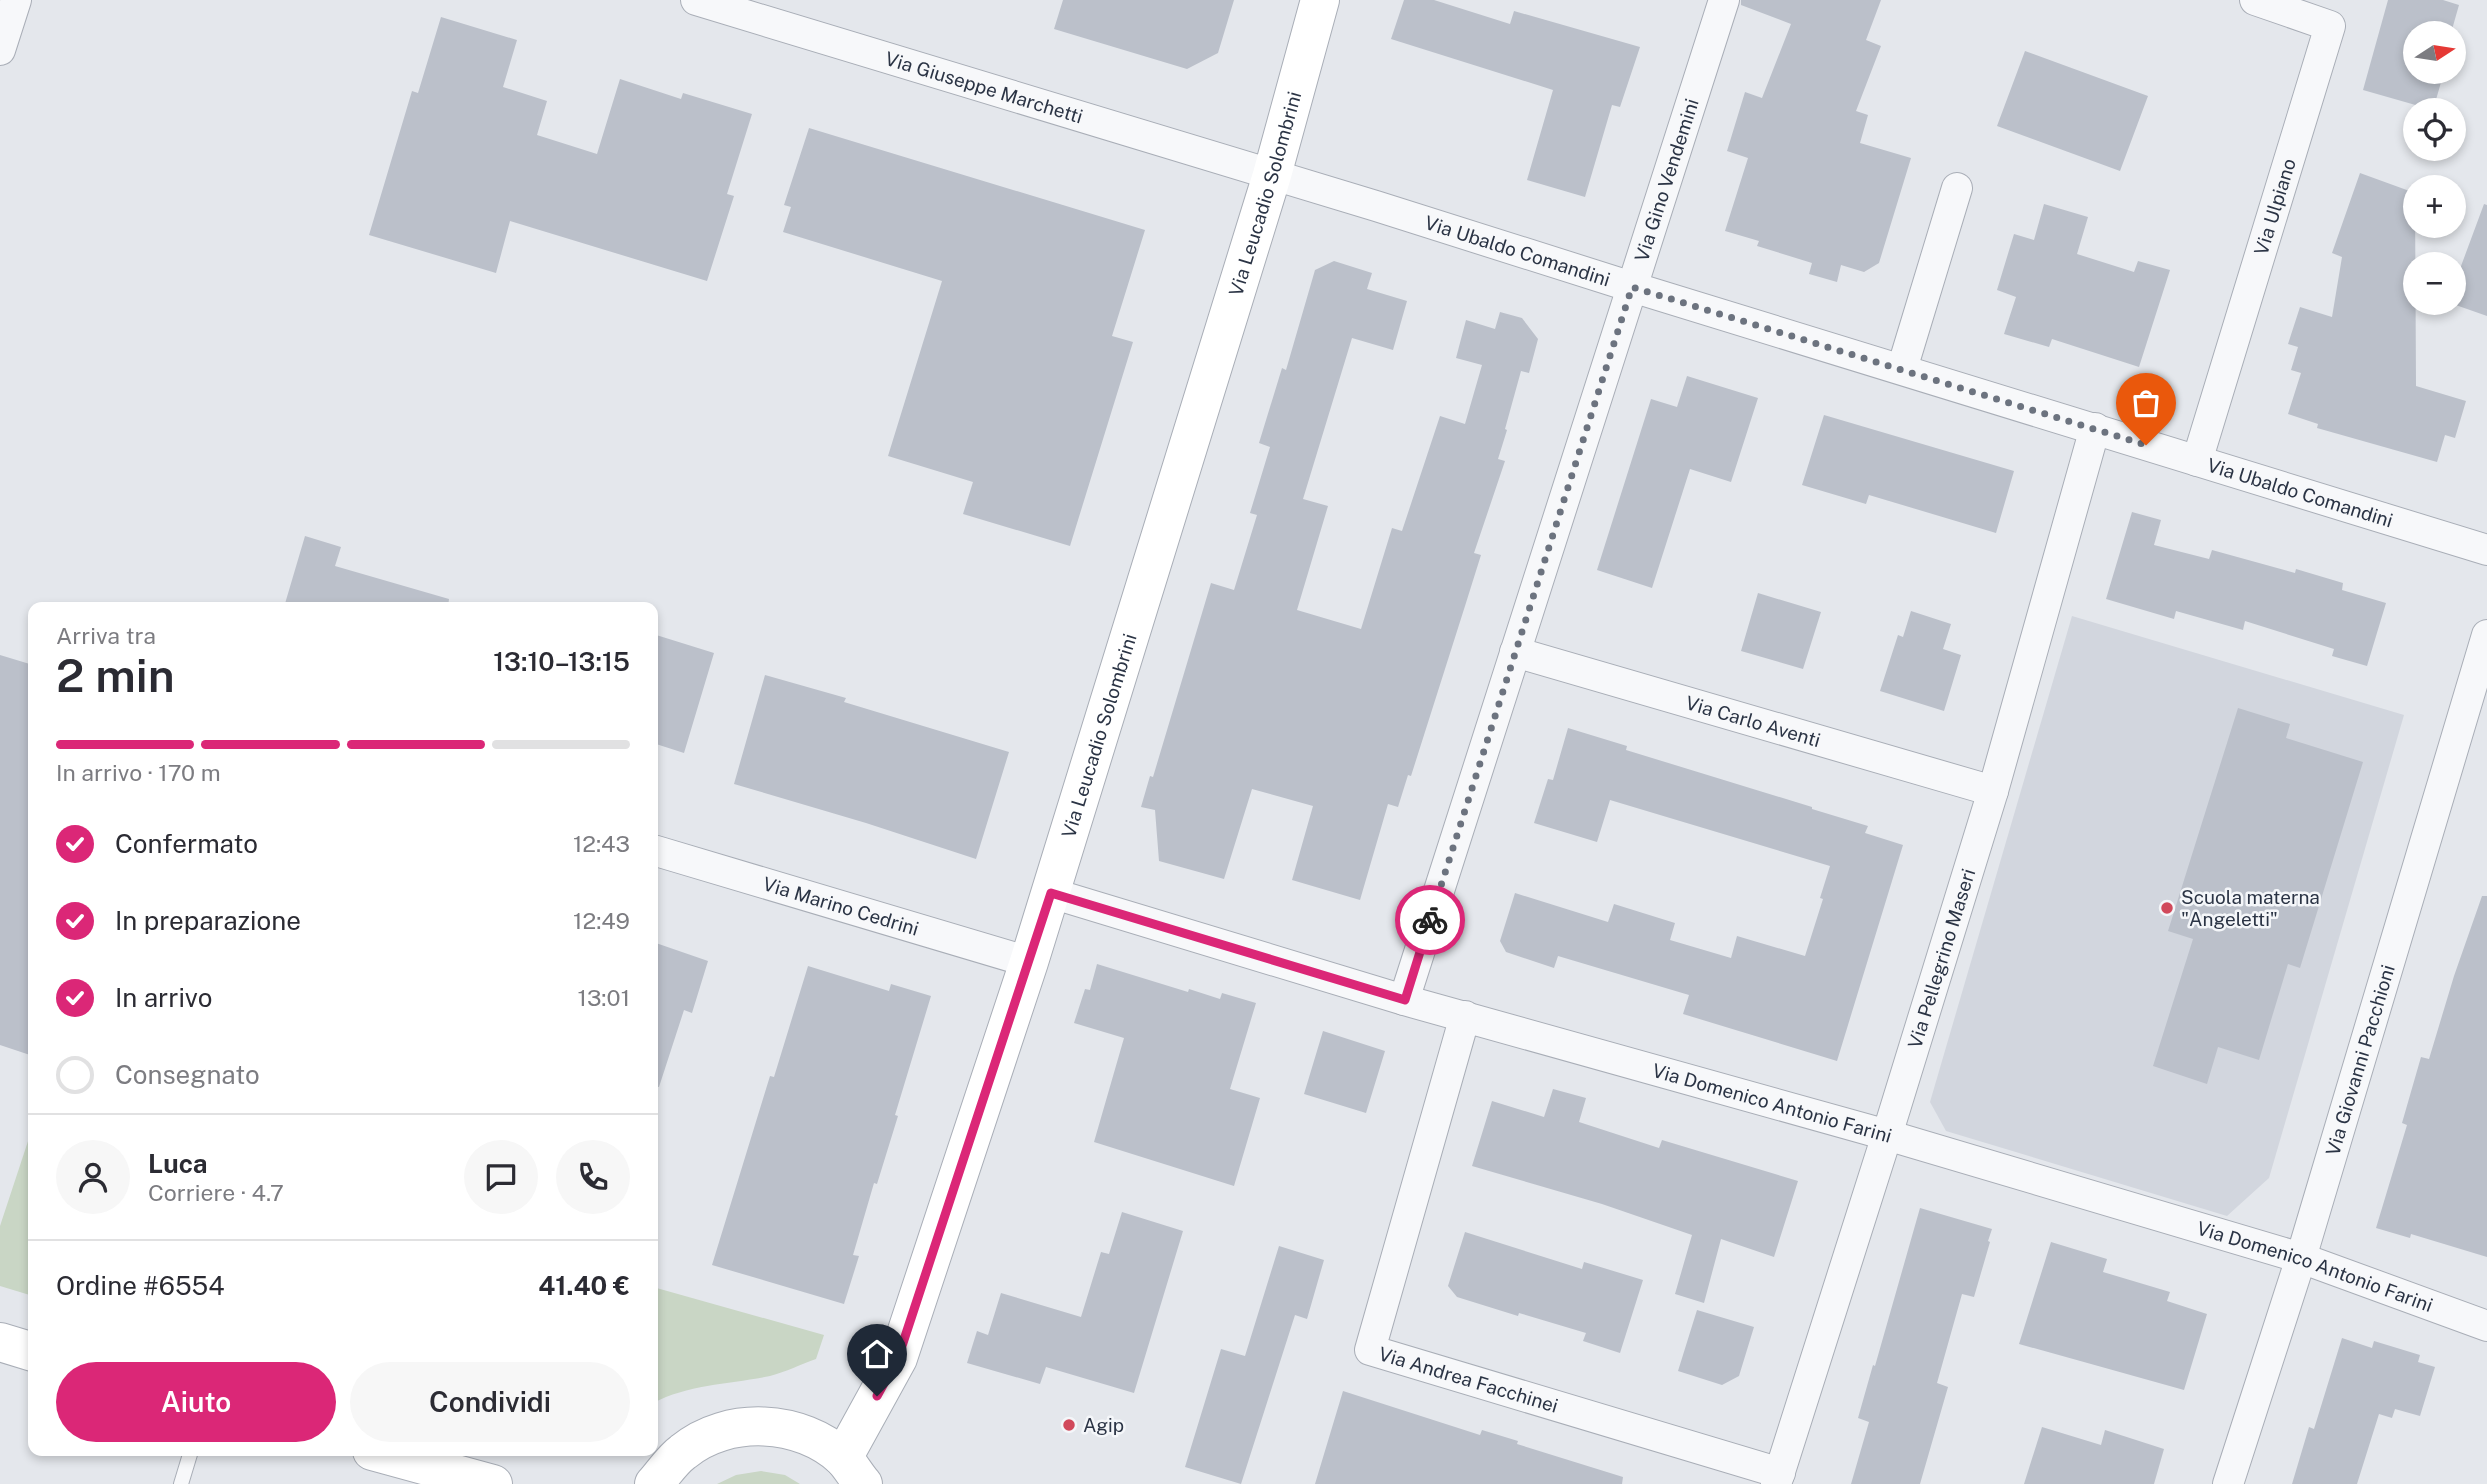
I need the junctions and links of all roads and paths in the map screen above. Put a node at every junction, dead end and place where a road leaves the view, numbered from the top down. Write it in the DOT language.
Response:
graph roads {
  1 [pos="16,0"];
  2 [pos="696,0"];
  3 [pos="1320,0"];
  4 [pos="1724,0"];
  5 [pos="2255,0"];
  6 [pos="0,50"];
  7 [pos="1272,176"];
  8 [pos="1957,188"];
  9 [pos="1632,287"];
  10 [pos="1902,369"];
  11 [pos="2095,428"];
  12 [pos="2197,461"];
  13 [pos="2487,550"];
  14 [pos="2487,635"];
  15 [pos="1515,652"];
  16 [pos="1993,791"];
  17 [pos="658,851"];
  18 [pos="1051,893"];
  19 [pos="1029,962"];
  20 [pos="1405,1000"];
  21 [pos="1465,1016"];
  22 [pos="1887,1135"];
  23 [pos="2301,1258"];
  24 [pos="2487,1326"];
  25 [pos="0,1342"];
  26 [pos="28,1350"];
  27 [pos="189,1456"];
  28 [pos="390,1456"];
  29 [pos="853,1471"];
  30 [pos="1778,1479"];
  31 [pos="181,1484"];
  32 [pos="493,1484"];
  33 [pos="654,1484"];
  34 [pos="2228,1484"];
  1 -- 6 [label="street"];
  2 -- 7 [label="street, Via Giuseppe Marchetti"];
  3 -- 7 [label="street, Via Leucadio Solombrini"];
  4 -- 9 [label="street, Via Gino Vendemini"];
  5 -- 12 [label="street, Via Ulpiano"];
  7 -- 9 [label="street, Via Ubaldo Comandini"];
  7 -- 18 [label="street, Via Leucadio Solombrini"];
  8 -- 10 [label="street"];
  9 -- 10 [label="street, Via Ubaldo Comandini"];
  9 -- 15 [label="street, Via Gino Vendemini"];
  10 -- 11 [label="street, Via Ubaldo Comandini"];
  11 -- 12 [label="street, Via Ubaldo Comandini"];
  11 -- 16 [label="street, Via Pellegrino Maseri"];
  12 -- 13 [label="street, Via Ubaldo Comandini"];
  14 -- 23 [label="street, Via Giovanni Pacchioni"];
  15 -- 16 [label="street, Via Carlo Aventi"];
  15 -- 20 [label="street, Via Gino Vendemini"];
  16 -- 22 [label="street, Via Pellegrino Maseri"];
  17 -- 19 [label="street, Via Marino Cedrini"];
  18 -- 19 [label="street, Via Leucadio Solombrini"];
  18 -- 20 [label="street, Via Domenico Antonio Farini"];
  19 -- 29 [label="street, Via Leucadio Solombrini"];
  20 -- 21 [label="street, Via Domenico Antonio Farini"];
  21 -- 22 [label="street, Via Domenico Antonio Farini"];
  21 -- 30 [label="street, Via Andrea Facchinei"];
  22 -- 23 [label="street, Via Domenico Antonio Farini"];
  22 -- 30 [label="street, Via Pellegrino Maseri"];
  23 -- 24 [label="street, Via Domenico Antonio Farini"];
  23 -- 34 [label="street, Via Giovanni Pacchioni"];
  25 -- 26 [label="street"];
  27 -- 31 [label="lane"];
  28 -- 32 [label="street"];
  29 -- 33 [label="street"];
}
